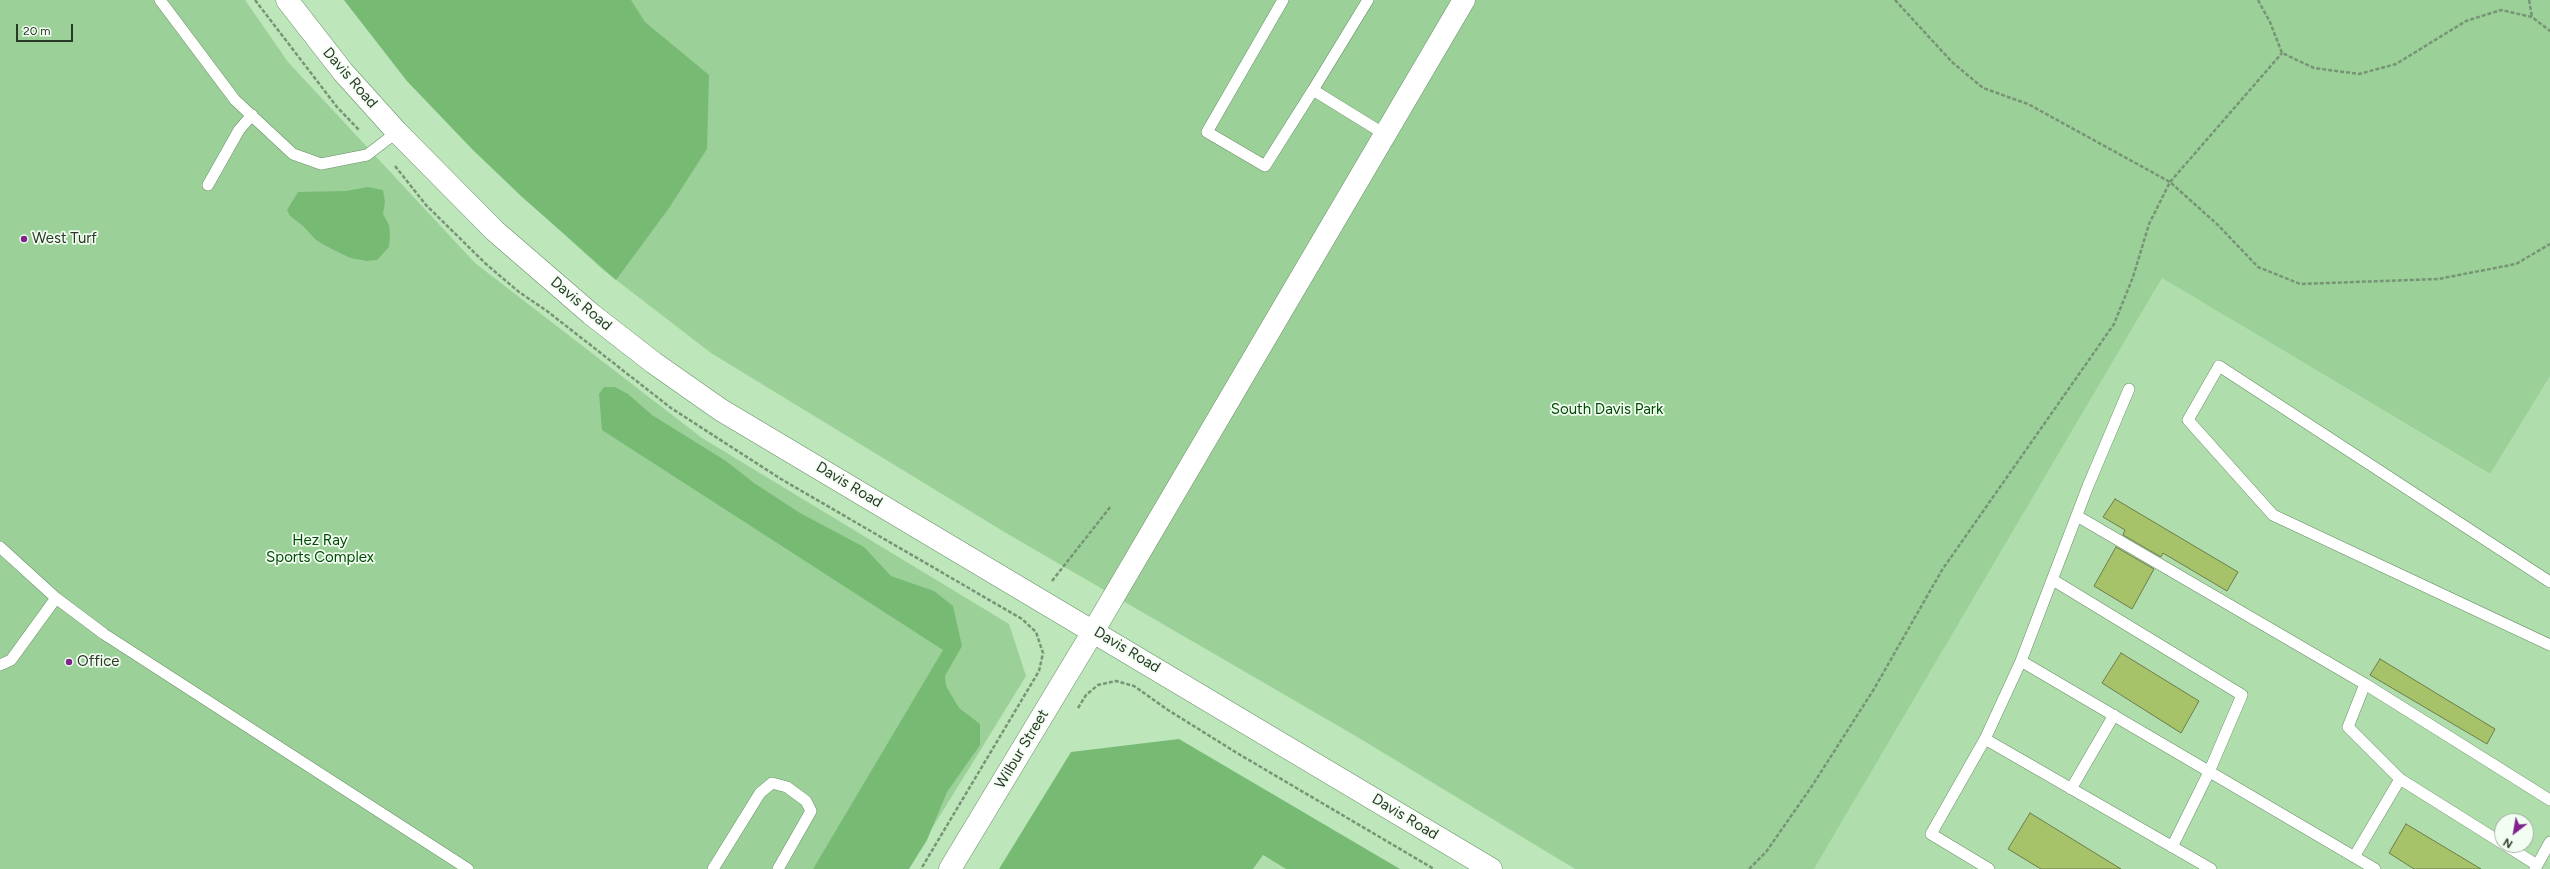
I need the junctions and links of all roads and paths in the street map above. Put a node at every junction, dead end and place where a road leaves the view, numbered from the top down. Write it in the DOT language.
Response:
graph roads {
  1 [pos="160,0"];
  2 [pos="255,0"];
  3 [pos="287,0"];
  4 [pos="1283,0"];
  5 [pos="1368,0"];
  6 [pos="1464,0"];
  7 [pos="1895,0"];
  8 [pos="2258,0"];
  9 [pos="2529,0"];
  10 [pos="2532,17"];
  11 [pos="2550,31"];
  12 [pos="2282,53"];
  13 [pos="1313,90"];
  14 [pos="252,115"];
  15 [pos="360,131"];
  16 [pos="397,132"];
  17 [pos="1386,135"];
  18 [pos="394,166"];
  19 [pos="2170,182"];
  20 [pos="208,185"];
  21 [pos="2550,244"];
  22 [pos="2129,389"];
  23 [pos="1111,506"];
  24 [pos="2077,516"];
  25 [pos="0,547"];
  26 [pos="2053,580"];
  27 [pos="1052,581"];
  28 [pos="2550,582"];
  29 [pos="56,598"];
  30 [pos="1094,630"];
  31 [pos="2550,645"];
  32 [pos="2021,661"];
  33 [pos="0,665"];
  34 [pos="2364,684"];
  35 [pos="1078,708"];
  36 [pos="2114,715"];
  37 [pos="1985,739"];
  38 [pos="2209,772"];
  39 [pos="2400,779"];
  40 [pos="2071,789"];
  41 [pos="2550,800"];
  42 [pos="2494,838"];
  43 [pos="2550,842"];
  44 [pos="2172,847"];
  45 [pos="2516,853"];
  46 [pos="2354,857"];
  47 [pos="2536,867"];
  48 [pos="468,869"];
  49 [pos="713,869"];
  50 [pos="778,869"];
  51 [pos="922,869"];
  52 [pos="950,869"];
  53 [pos="1434,869"];
  54 [pos="1491,869"];
  55 [pos="1749,869"];
  56 [pos="1989,869"];
  57 [pos="2211,869"];
  58 [pos="2375,869"];
  1 -- 14 [label="lane"];
  2 -- 15 [label="path"];
  3 -- 16 [label="street, Davis Road"];
  4 -- 13 [label="lane"];
  5 -- 13 [label="lane"];
  6 -- 17 [label="street, Wilbur Street"];
  7 -- 19 [label="path"];
  8 -- 12 [label="path"];
  9 -- 10 [label="path"];
  10 -- 11 [label="path"];
  10 -- 12 [label="path"];
  12 -- 19 [label="path"];
  13 -- 17 [label="lane"];
  14 -- 16 [label="lane"];
  14 -- 20 [label="lane"];
  16 -- 30 [label="street, Davis Road"];
  17 -- 30 [label="street, Wilbur Street"];
  18 -- 51 [label="path"];
  19 -- 21 [label="path"];
  19 -- 55 [label="path"];
  22 -- 24 [label="lane"];
  23 -- 27 [label="path"];
  24 -- 26 [label="lane"];
  24 -- 34 [label="lane"];
  25 -- 29 [label="lane"];
  26 -- 32 [label="lane"];
  26 -- 38 [label="lane"];
  28 -- 31 [label="lane"];
  29 -- 33 [label="lane"];
  29 -- 48 [label="lane"];
  30 -- 52 [label="street, Wilbur Street"];
  30 -- 54 [label="street, Davis Road"];
  32 -- 36 [label="lane"];
  32 -- 37 [label="lane"];
  34 -- 39 [label="lane"];
  34 -- 41 [label="lane"];
  35 -- 53 [label="path"];
  36 -- 38 [label="lane"];
  36 -- 40 [label="lane"];
  37 -- 40 [label="lane"];
  37 -- 56 [label="lane"];
  38 -- 44 [label="lane"];
  38 -- 46 [label="lane"];
  39 -- 42 [label="lane"];
  39 -- 46 [label="lane"];
  40 -- 44 [label="lane"];
  43 -- 47 [label="lane"];
  44 -- 57 [label="lane"];
  45 -- 47 [label="lane"];
  46 -- 58 [label="lane"];
  49 -- 50 [label="lane"];
}
